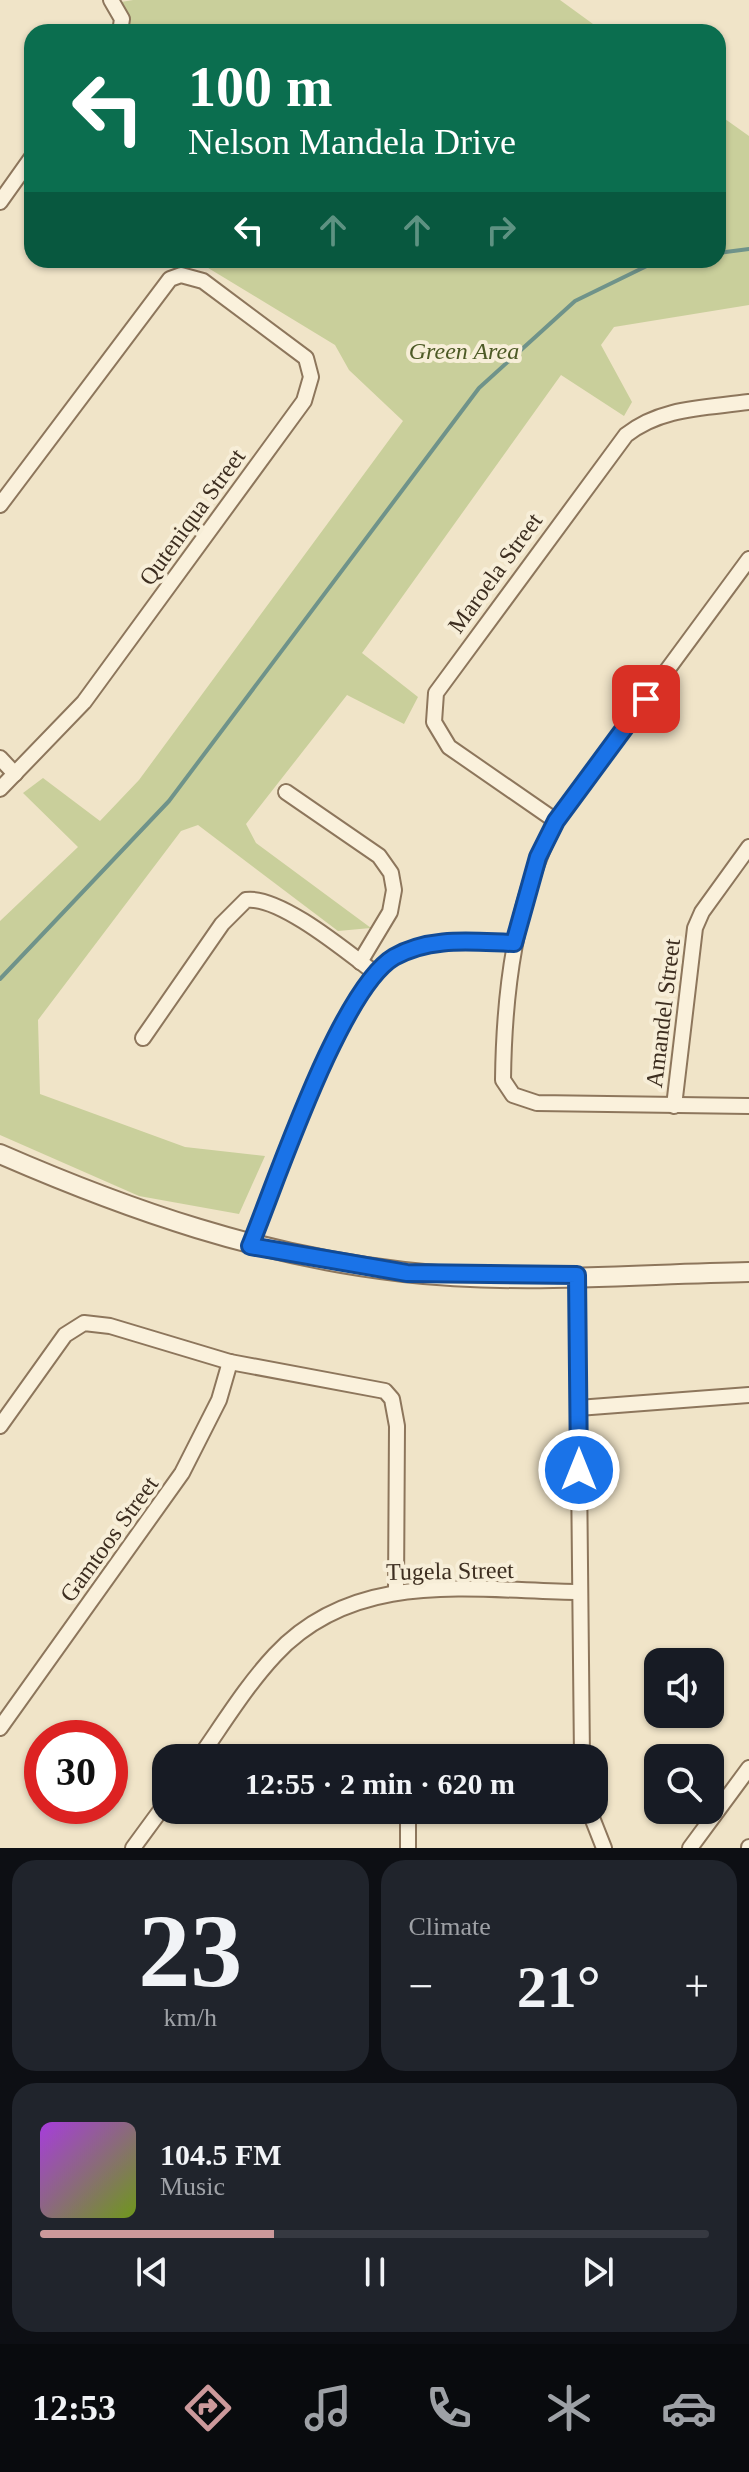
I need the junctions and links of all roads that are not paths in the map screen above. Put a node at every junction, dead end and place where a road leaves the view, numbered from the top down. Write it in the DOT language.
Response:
graph roads {
  1 [pos="111,0"];
  2 [pos="121,24"];
  3 [pos="24,168"];
  4 [pos="0,202"];
  5 [pos="749,402"];
  6 [pos="0,505"];
  7 [pos="749,559"];
  8 [pos="0,758"];
  9 [pos="15,774"];
  10 [pos="0,789"];
  11 [pos="286,792"];
  12 [pos="556,821"];
  13 [pos="749,847"];
  14 [pos="514,943"];
  15 [pos="360,962"];
  16 [pos="375,973"];
  17 [pos="143,1038"];
  18 [pos="674,1106"];
  19 [pos="749,1106"];
  20 [pos="0,1154"];
  21 [pos="250,1246"];
  22 [pos="749,1272"];
  23 [pos="577,1275"];
  24 [pos="230,1362"];
  25 [pos="749,1397"];
  26 [pos="578,1408"];
  27 [pos="0,1426"];
  28 [pos="396,1591"];
  29 [pos="580,1592"];
  30 [pos="0,1728"];
  31 [pos="209,1744"];
  32 [pos="582,1744"];
  33 [pos="749,1768"];
  34 [pos="152,1822"];
  35 [pos="408,1824"];
  36 [pos="595,1824"];
  37 [pos="133,1848"];
  38 [pos="408,1848"];
  39 [pos="604,1848"];
  40 [pos="690,1848"];
  1 -- 2 [label="street"];
  3 -- 4 [label="street"];
  5 -- 12 [label="street, Maroela Street"];
  6 -- 9 [label="street, Quteniqua Street"];
  7 -- 12 [label="street"];
  8 -- 9 [label="street"];
  9 -- 10 [label="street, Quteniqua Street"];
  11 -- 15 [label="street"];
  12 -- 14 [label="street"];
  13 -- 18 [label="street, Amandel Street"];
  14 -- 16 [label="street"];
  14 -- 18 [label="street"];
  15 -- 16 [label="street"];
  15 -- 17 [label="street"];
  16 -- 21 [label="street"];
  18 -- 19 [label="street"];
  20 -- 21 [label="street"];
  21 -- 23 [label="street"];
  22 -- 23 [label="street"];
  23 -- 26 [label="street"];
  24 -- 27 [label="street"];
  24 -- 28 [label="street"];
  24 -- 30 [label="street, Gamtoos Street"];
  25 -- 26 [label="street"];
  26 -- 29 [label="street"];
  28 -- 29 [label="street, Tugela Street"];
  28 -- 31 [label="street, Tugela Street"];
  29 -- 32 [label="street"];
  33 -- 40 [label="street"];
  34 -- 37 [label="street"];
  35 -- 38 [label="street"];
  36 -- 39 [label="street"];
}
